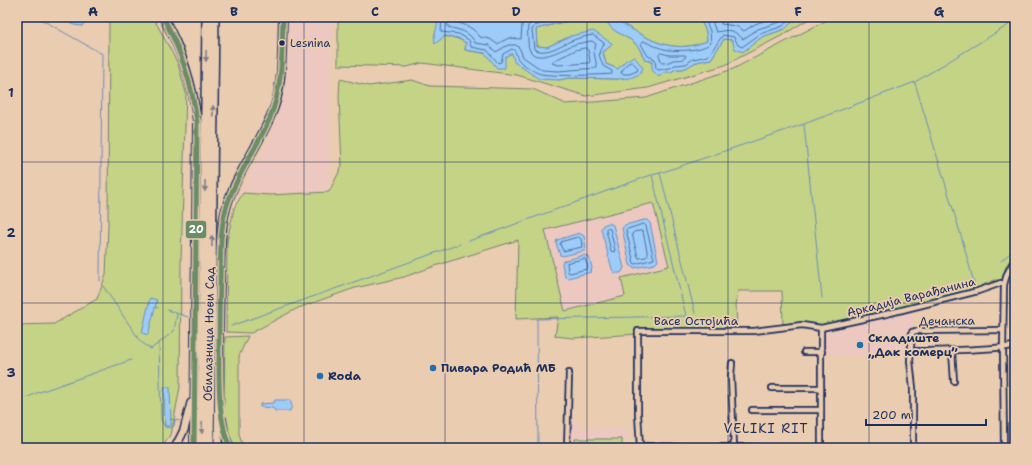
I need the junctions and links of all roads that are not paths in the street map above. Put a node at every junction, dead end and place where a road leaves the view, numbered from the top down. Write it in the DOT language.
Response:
graph roads {
  1 [pos="162,17"];
  2 [pos="207,17"];
  3 [pos="214,17"];
  4 [pos="284,17"];
  5 [pos="1015,259"];
  6 [pos="1004,285"];
  7 [pos="821,328"];
  8 [pos="1003,330"];
  9 [pos="1015,346"];
  10 [pos="1003,348"];
  11 [pos="911,351"];
  12 [pos="952,351"];
  13 [pos="804,352"];
  14 [pos="822,352"];
  15 [pos="732,363"];
  16 [pos="569,373"];
  17 [pos="954,381"];
  18 [pos="194,388"];
  19 [pos="772,388"];
  20 [pos="821,388"];
  21 [pos="219,398"];
  22 [pos="752,410"];
  23 [pos="821,410"];
  24 [pos="756,446"];
  25 [pos="640,447"];
  26 [pos="734,447"];
  27 [pos="175,448"];
  28 [pos="194,448"];
  29 [pos="202,448"];
  30 [pos="209,448"];
  31 [pos="218,448"];
  32 [pos="230,448"];
  33 [pos="567,448"];
  34 [pos="712,448"];
  35 [pos="716,448"];
  36 [pos="821,448"];
  37 [pos="913,448"];
  38 [pos="1004,448"];
  1 -- 18 [label="main road, Обилазница Нови Сад"];
  2 -- 29 [label="highway, one-way"];
  30 -- 3 [label="highway, one-way"];
  4 -- 21 [label="main road, Обилазница Нови Сад"];
  5 -- 6 [label="street"];
  6 -- 7 [label="street, Аркадија Варађанина"];
  6 -- 8 [label="street"];
  7 -- 14 [label="street"];
  7 -- 25 [label="street, Васе Остојића"];
  8 -- 10 [label="street"];
  8 -- 11 [label="street, Дечанска"];
  9 -- 10 [label="street"];
  10 -- 12 [label="street"];
  10 -- 38 [label="street"];
  11 -- 12 [label="street"];
  11 -- 37 [label="street, Дечанска"];
  12 -- 17 [label="street"];
  13 -- 14 [label="street"];
  14 -- 20 [label="street"];
  15 -- 26 [label="street"];
  16 -- 33 [label="street"];
  18 -- 27 [label="main road"];
  18 -- 28 [label="main road, Обилазница Нови Сад"];
  19 -- 20 [label="street"];
  20 -- 23 [label="street"];
  21 -- 31 [label="main road, Обилазница Нови Сад"];
  21 -- 32 [label="main road"];
  22 -- 23 [label="street"];
  23 -- 36 [label="street"];
  24 -- 26 [label="street"];
  25 -- 34 [label="street"];
  26 -- 35 [label="street"];
}
